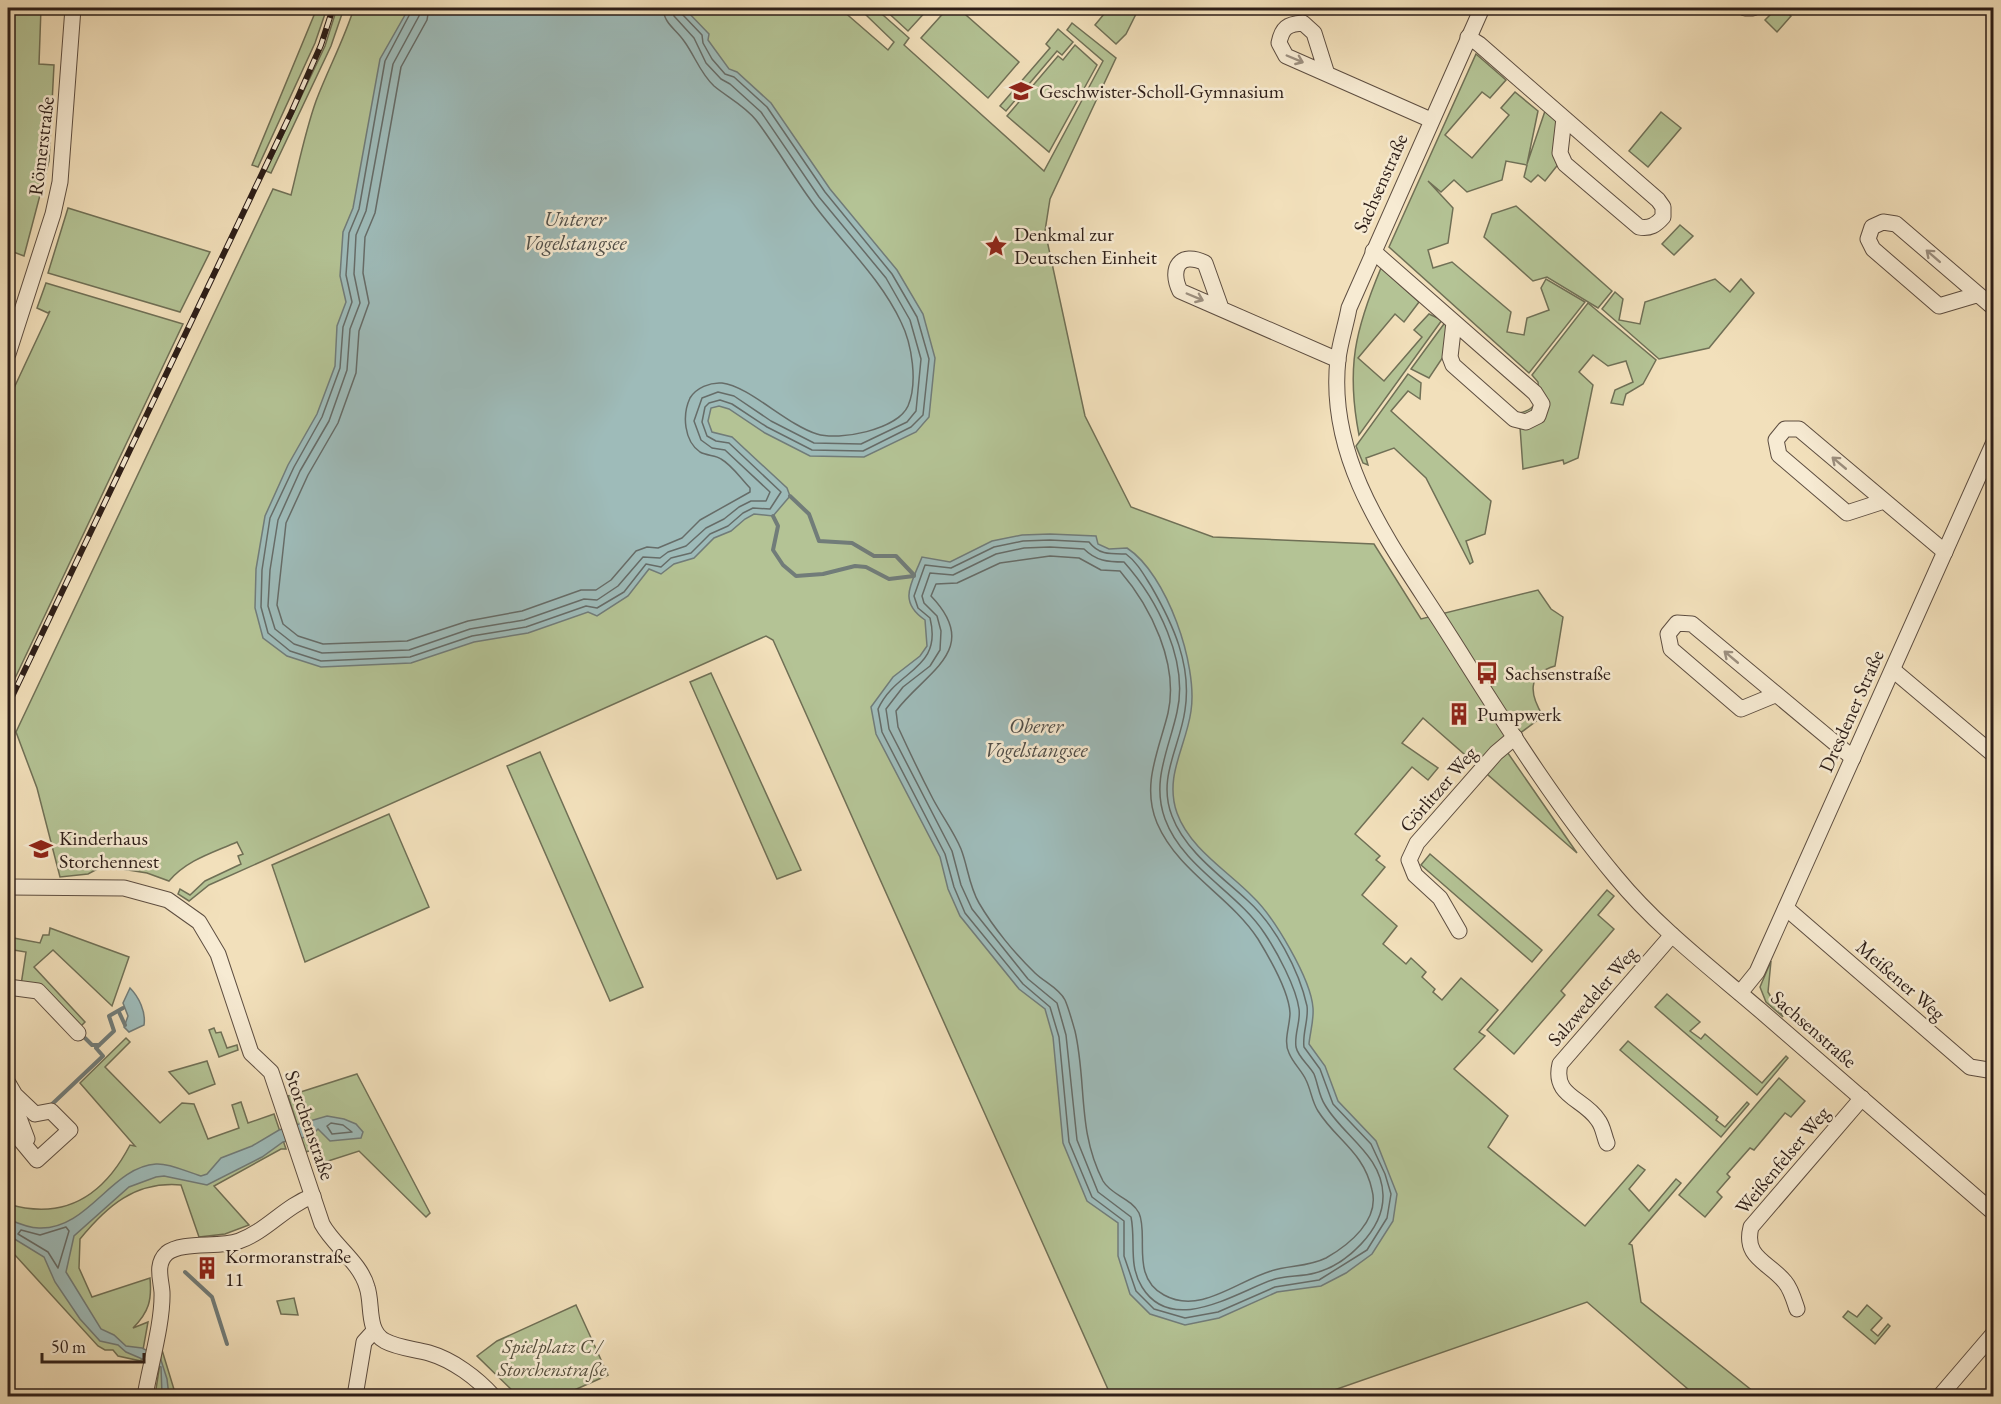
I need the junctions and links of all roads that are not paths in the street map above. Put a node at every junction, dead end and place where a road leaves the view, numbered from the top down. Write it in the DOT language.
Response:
graph roads {
  1 [pos="73,8"];
  2 [pos="1482,8"];
  3 [pos="1745,8"];
  4 [pos="1753,8"];
  5 [pos="1468,37"];
  6 [pos="1326,71"];
  7 [pos="1564,118"];
  8 [pos="1431,120"];
  9 [pos="1372,251"];
  10 [pos="1976,295"];
  11 [pos="1221,308"];
  12 [pos="1994,308"];
  13 [pos="1454,322"];
  14 [pos="8,354"];
  15 [pos="1338,360"];
  16 [pos="1994,442"];
  17 [pos="1884,501"];
  18 [pos="1945,552"];
  19 [pos="1893,670"];
  20 [pos="1775,695"];
  21 [pos="1515,737"];
  22 [pos="1994,754"];
  23 [pos="1853,758"];
  24 [pos="8,887"];
  25 [pos="1786,908"];
  26 [pos="1459,931"];
  27 [pos="1672,935"];
  28 [pos="8,987"];
  29 [pos="1740,993"];
  30 [pos="78,1033"];
  31 [pos="1994,1071"];
  32 [pos="8,1083"];
  33 [pos="8,1089"];
  34 [pos="1862,1098"];
  35 [pos="13,1123"];
  36 [pos="1607,1143"];
  37 [pos="313,1196"];
  38 [pos="1994,1212"];
  39 [pos="1797,1309"];
  40 [pos="374,1331"];
  41 [pos="1994,1333"];
  42 [pos="146,1396"];
  43 [pos="355,1396"];
  44 [pos="493,1396"];
  45 [pos="1940,1396"];
  1 -- 14 [label="street, Römerstraße"];
  2 -- 5 [label="street, Sachsenstraße"];
  3 -- 4 [label="street"];
  5 -- 7 [label="street"];
  5 -- 8 [label="street, Sachsenstraße"];
  6 -- 6 [label="street, one-way"];
  6 -- 8 [label="street"];
  7 -- 7 [label="street"];
  8 -- 9 [label="street, Sachsenstraße"];
  9 -- 13 [label="street"];
  9 -- 15 [label="street, Sachsenstraße"];
  10 -- 10 [label="street, one-way"];
  10 -- 12 [label="street"];
  11 -- 15 [label="street"];
  13 -- 13 [label="street"];
  15 -- 21 [label="street, Sachsenstraße"];
  16 -- 18 [label="street, Dresdener Straße"];
  17 -- 17 [label="street, one-way"];
  17 -- 18 [label="street"];
  18 -- 19 [label="street, Dresdener Straße"];
  19 -- 22 [label="street"];
  19 -- 23 [label="street, Dresdener Straße"];
  20 -- 20 [label="street, one-way"];
  20 -- 23 [label="street"];
  21 -- 26 [label="street, Görlitzer Weg"];
  21 -- 27 [label="street, Sachsenstraße"];
  23 -- 25 [label="street, Dresdener Straße"];
  24 -- 37 [label="street, Storchenstraße"];
  25 -- 29 [label="street, Dresdener Straße"];
  25 -- 31 [label="street, Meißener Weg"];
  27 -- 29 [label="street, Sachsenstraße"];
  27 -- 36 [label="street, Salzwedeler Weg"];
  28 -- 30 [label="street"];
  29 -- 34 [label="street, Sachsenstraße"];
  32 -- 35 [label="street"];
  33 -- 35 [label="street"];
  34 -- 38 [label="street, Sachsenstraße"];
  34 -- 39 [label="street, Weißenfelser Weg"];
  37 -- 40 [label="street, Storchenstraße"];
  37 -- 42 [label="street"];
  40 -- 43 [label="street"];
  40 -- 44 [label="street"];
  41 -- 45 [label="street"];
}
